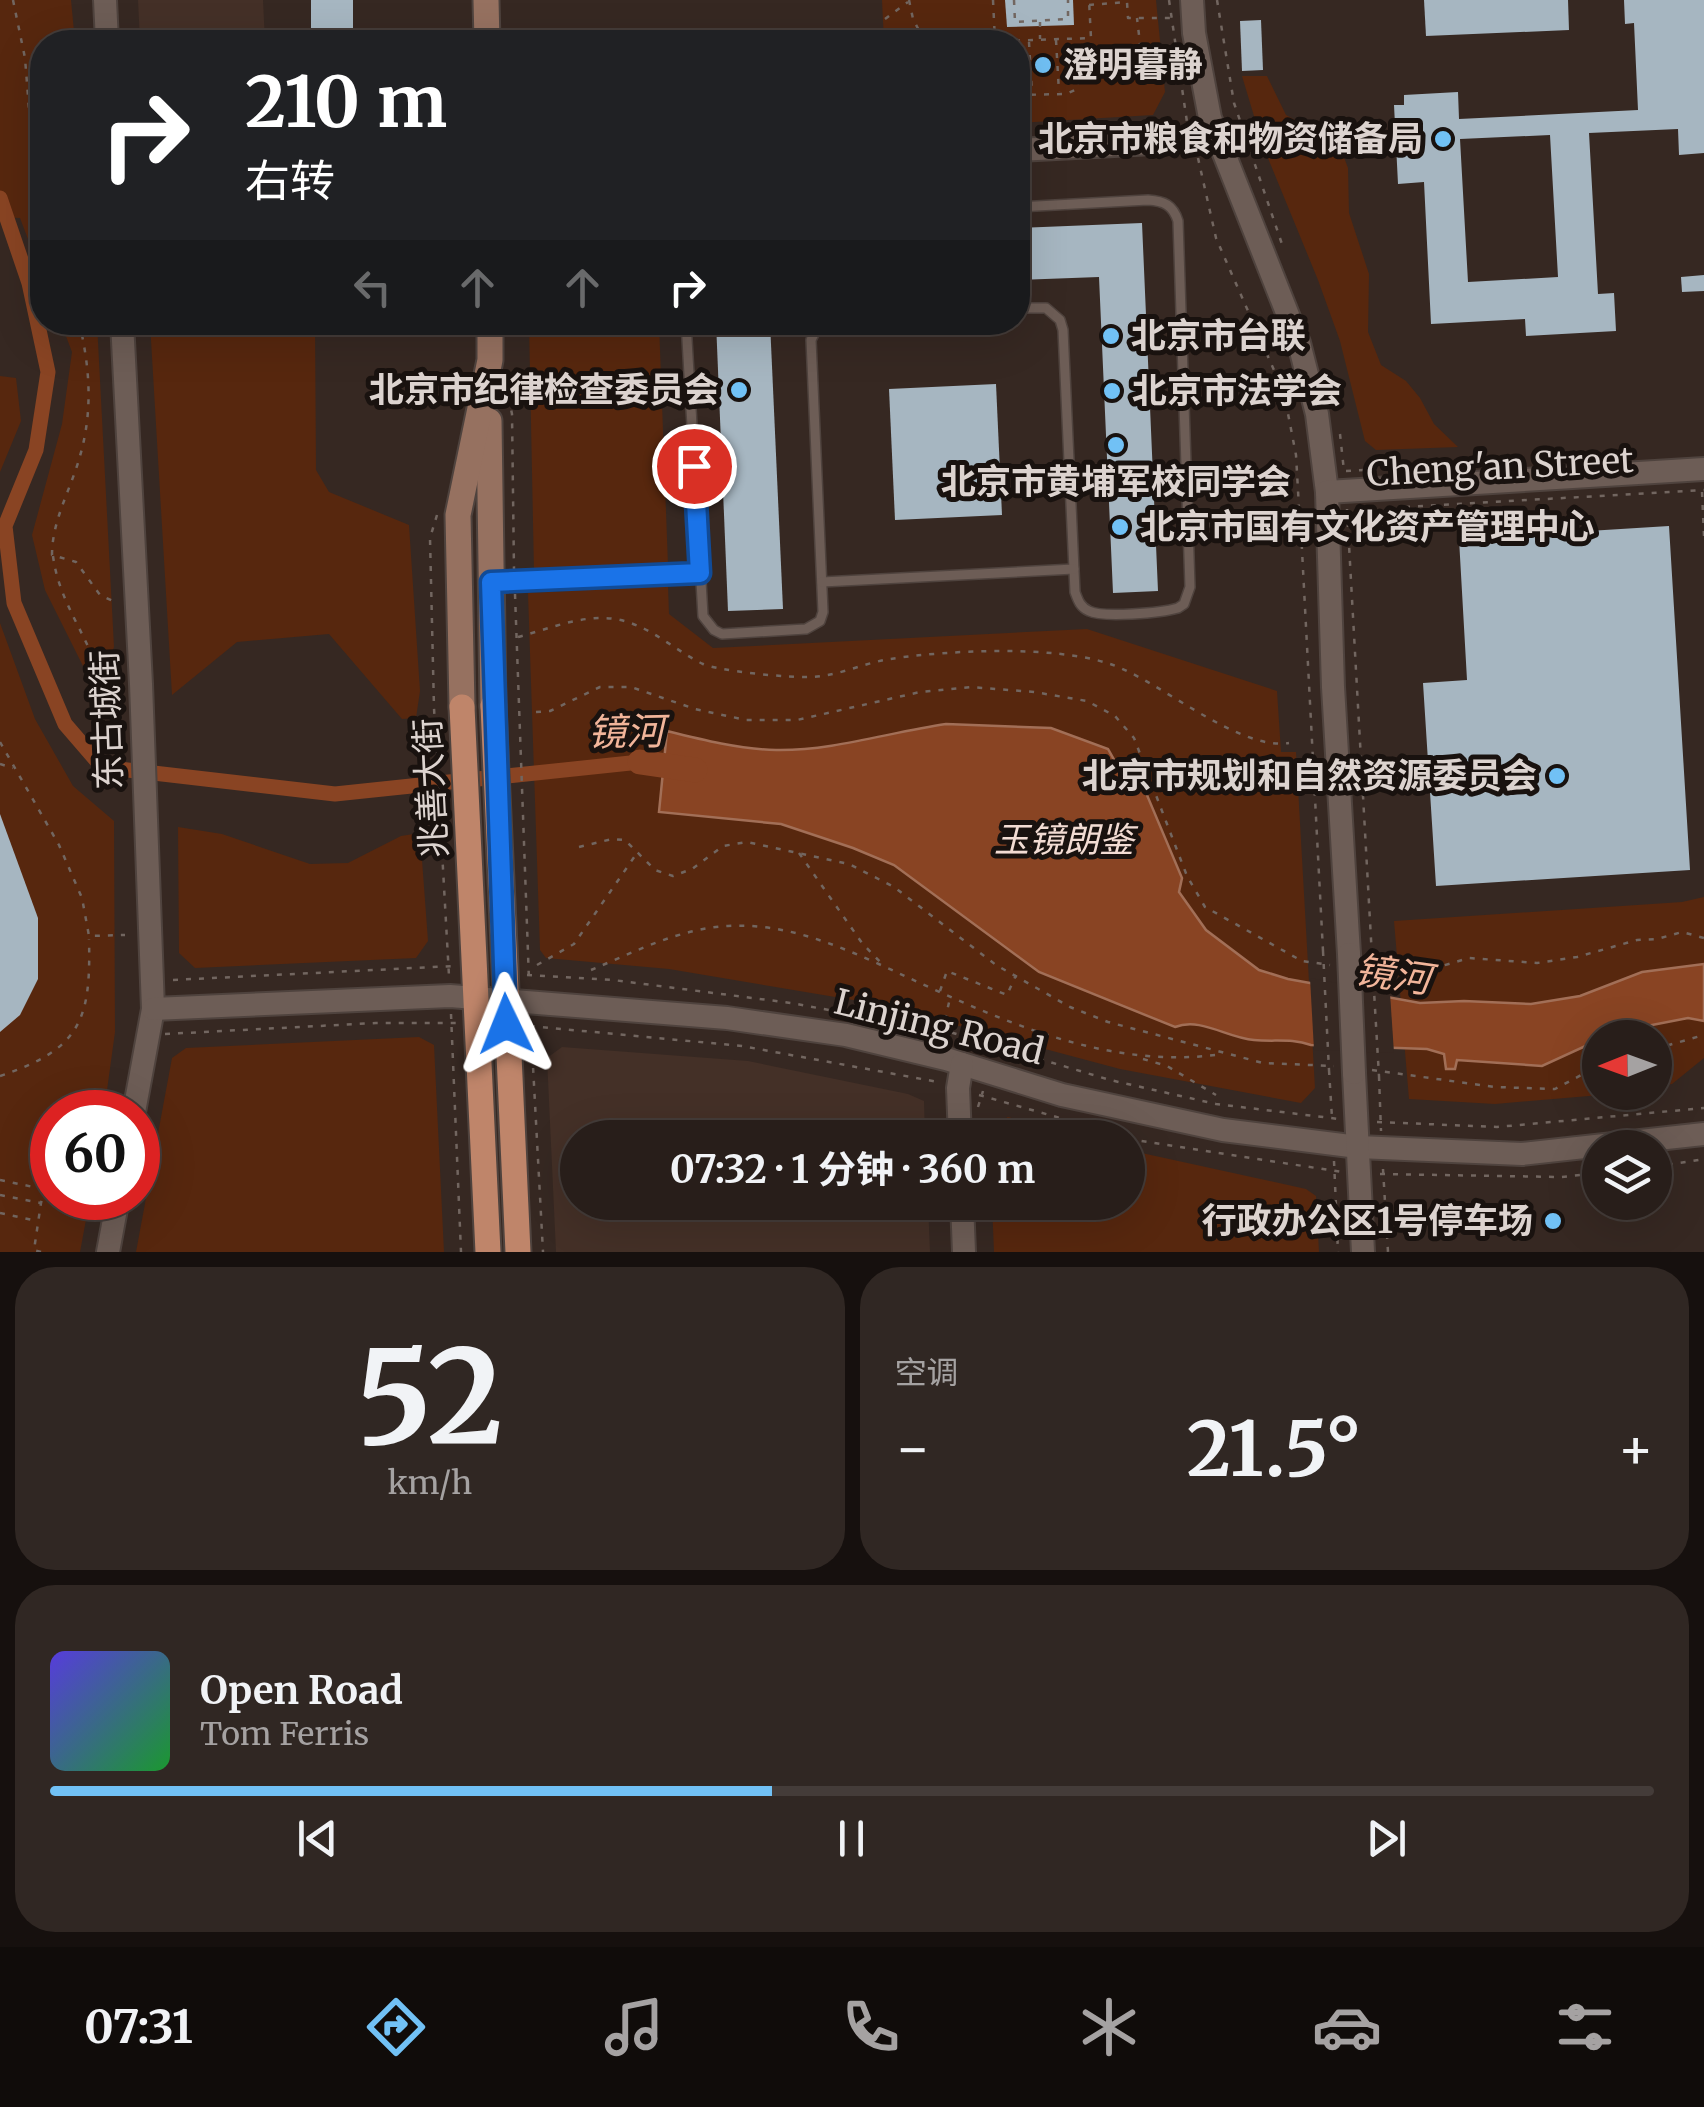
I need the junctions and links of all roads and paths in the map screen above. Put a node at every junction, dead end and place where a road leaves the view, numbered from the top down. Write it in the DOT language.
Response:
graph roads {
  1 [pos="13,0"];
  2 [pos="105,0"];
  3 [pos="486,0"];
  4 [pos="503,0"];
  5 [pos="910,0"];
  6 [pos="993,0"];
  7 [pos="1014,0"];
  8 [pos="1068,0"];
  9 [pos="1169,0"];
  10 [pos="1192,0"];
  11 [pos="1127,1"];
  12 [pos="1089,2"];
  13 [pos="1137,18"];
  14 [pos="1171,18"];
  15 [pos="885,19"];
  16 [pos="1040,21"];
  17 [pos="106,30"];
  18 [pos="487,30"];
  19 [pos="504,30"];
  20 [pos="919,30"];
  21 [pos="994,30"];
  22 [pos="1040,40"];
  23 [pos="1056,40"];
  24 [pos="1030,41"];
  25 [pos="1032,94"];
  26 [pos="1059,94"];
  27 [pos="30,115"];
  28 [pos="1215,134"];
  29 [pos="1192,141"];
  30 [pos="1030,149"];
  31 [pos="1030,206"];
  32 [pos="1030,308"];
  33 [pos="82,335"];
  34 [pos="123,335"];
  35 [pos="490,335"];
  36 [pos="504,335"];
  37 [pos="687,335"];
  38 [pos="814,335"];
  39 [pos="504,377"];
  40 [pos="1703,480"];
  41 [pos="1327,500"];
  42 [pos="1395,508"];
  43 [pos="1357,510"];
  44 [pos="1300,519"];
  45 [pos="1188,523"];
  46 [pos="1704,536"];
  47 [pos="52,554"];
  48 [pos="1074,569"];
  49 [pos="700,573"];
  50 [pos="502,581"];
  51 [pos="822,582"];
  52 [pos="113,601"];
  53 [pos="515,638"];
  54 [pos="102,696"];
  55 [pos="505,705"];
  56 [pos="434,708"];
  57 [pos="536,712"];
  58 [pos="0,742"];
  59 [pos="1289,743"];
  60 [pos="0,764"];
  61 [pos="14,768"];
  62 [pos="510,836"];
  63 [pos="579,847"];
  64 [pos="638,852"];
  65 [pos="798,852"];
  66 [pos="126,935"];
  67 [pos="89,936"];
  68 [pos="1704,938"];
  69 [pos="1354,962"];
  70 [pos="536,966"];
  71 [pos="886,967"];
  72 [pos="591,970"];
  73 [pos="1016,974"];
  74 [pos="939,992"];
  75 [pos="450,996"];
  76 [pos="477,996"];
  77 [pos="950,997"];
  78 [pos="153,1009"];
  79 [pos="518,1013"];
  80 [pos="945,1020"];
  81 [pos="451,1023"];
  82 [pos="478,1024"];
  83 [pos="149,1035"];
  84 [pos="1704,1035"];
  85 [pos="1672,1044"];
  86 [pos="1228,1054"];
  87 [pos="1137,1057"];
  88 [pos="1329,1070"];
  89 [pos="1355,1070"];
  90 [pos="1582,1075"];
  91 [pos="0,1076"];
  92 [pos="960,1076"];
  93 [pos="1379,1076"];
  94 [pos="138,1090"];
  95 [pos="1216,1095"];
  96 [pos="960,1120"];
  97 [pos="1704,1134"];
  98 [pos="1358,1147"];
  99 [pos="1704,1160"];
  100 [pos="1672,1165"];
  101 [pos="1360,1174"];
  102 [pos="1582,1174"];
  103 [pos="0,1180"];
  104 [pos="30,1186"];
  105 [pos="0,1195"];
  106 [pos="30,1202"];
  107 [pos="0,1213"];
  108 [pos="114,1220"];
  109 [pos="963,1220"];
  110 [pos="38,1222"];
  111 [pos="41,1252"];
  112 [pos="108,1252"];
  113 [pos="461,1252"];
  114 [pos="488,1252"];
  115 [pos="518,1252"];
  116 [pos="543,1252"];
  117 [pos="964,1252"];
  118 [pos="1363,1252"];
  1 -- 27 [label="path"];
  2 -- 17 [label="street"];
  3 -- 18 [label="main road"];
  4 -- 19 [label="main road"];
  5 -- 15 [label="path"];
  5 -- 20 [label="path"];
  6 -- 21 [label="path"];
  7 -- 16 [label="path"];
  8 -- 16 [label="path"];
  9 -- 14 [label="path"];
  10 -- 28 [label="street"];
  11 -- 12 [label="path"];
  11 -- 13 [label="path"];
  12 -- 23 [label="path"];
  13 -- 14 [label="path"];
  13 -- 26 [label="path"];
  14 -- 29 [label="path"];
  16 -- 22 [label="path"];
  22 -- 23 [label="path"];
  22 -- 24 [label="path"];
  23 -- 26 [label="path"];
  24 -- 25 [label="path"];
  25 -- 26 [label="path"];
  28 -- 29 [label="street"];
  28 -- 41 [label="street"];
  29 -- 30 [label="street"];
  29 -- 44 [label="path"];
  31 -- 45 [label="lane"];
  32 -- 48 [label="lane"];
  33 -- 47 [label="path"];
  34 -- 78 [label="street, 东古城街"];
  35 -- 76 [label="main road, 兆善大街"];
  36 -- 39 [label="main road, 兆善大街"];
  37 -- 49 [label="lane"];
  38 -- 51 [label="lane"];
  39 -- 50 [label="path"];
  39 -- 50 [label="main road, 兆善大街"];
  40 -- 41 [label="street, Cheng'an Street"];
  40 -- 42 [label="path, Cheng'an Street"];
  40 -- 46 [label="path"];
  41 -- 43 [label="path, Cheng'an Street"];
  41 -- 69 [label="street"];
  44 -- 45 [label="lane"];
  44 -- 88 [label="path, bridge"];
  45 -- 48 [label="lane"];
  47 -- 52 [label="path"];
  47 -- 54 [label="path"];
  48 -- 51 [label="lane"];
  49 -- 50 [label="lane"];
  49 -- 51 [label="lane"];
  50 -- 53 [label="path"];
  50 -- 55 [label="main road, 兆善大街"];
  53 -- 55 [label="path"];
  53 -- 59 [label="path"];
  55 -- 62 [label="main road, 兆善大街"];
  55 -- 62 [label="path"];
  56 -- 75 [label="path, 兆善大街"];
  57 -- 69 [label="path"];
  58 -- 61 [label="path"];
  60 -- 61 [label="path"];
  61 -- 67 [label="path"];
  62 -- 79 [label="main road, 兆善大街"];
  62 -- 79 [label="path"];
  63 -- 64 [label="path"];
  64 -- 65 [label="path"];
  64 -- 70 [label="path"];
  65 -- 71 [label="path"];
  65 -- 73 [label="path"];
  66 -- 67 [label="path"];
  67 -- 91 [label="path"];
  68 -- 69 [label="path"];
  69 -- 89 [label="street, bridge"];
  69 -- 93 [label="path, bridge"];
  71 -- 72 [label="path"];
  71 -- 74 [label="path"];
  73 -- 74 [label="path"];
  73 -- 86 [label="path"];
  74 -- 77 [label="path"];
  75 -- 76 [label="street, Linjing Road"];
  75 -- 78 [label="street, Linjing Road"];
  75 -- 81 [label="path, 兆善大街"];
  76 -- 79 [label="street, Linjing Road"];
  76 -- 82 [label="main road, 兆善大街"];
  77 -- 80 [label="path"];
  77 -- 87 [label="path"];
  78 -- 83 [label="street, 东古城街"];
  79 -- 92 [label="path, Linjing Road"];
  79 -- 92 [label="street, Linjing Road"];
  79 -- 115 [label="main road, 兆善大街"];
  79 -- 116 [label="path"];
  81 -- 82 [label="path"];
  81 -- 83 [label="path"];
  81 -- 113 [label="path, 兆善大街"];
  82 -- 114 [label="main road, 兆善大街"];
  83 -- 94 [label="street, 东古城街"];
  84 -- 85 [label="path"];
  86 -- 87 [label="path"];
  86 -- 89 [label="path"];
  87 -- 95 [label="path"];
  89 -- 90 [label="path"];
  89 -- 98 [label="street"];
  92 -- 96 [label="street"];
  92 -- 98 [label="street, Linjing Road"];
  92 -- 101 [label="path, Linjing Road"];
  97 -- 98 [label="street, Linjing Road"];
  98 -- 101 [label="street"];
  99 -- 100 [label="path"];
  101 -- 102 [label="path, Linjing Road"];
  101 -- 118 [label="street"];
  103 -- 104 [label="path"];
  105 -- 106 [label="path"];
  107 -- 110 [label="path"];
  108 -- 112 [label="street"];
  109 -- 117 [label="street"];
  110 -- 111 [label="path"];
}
